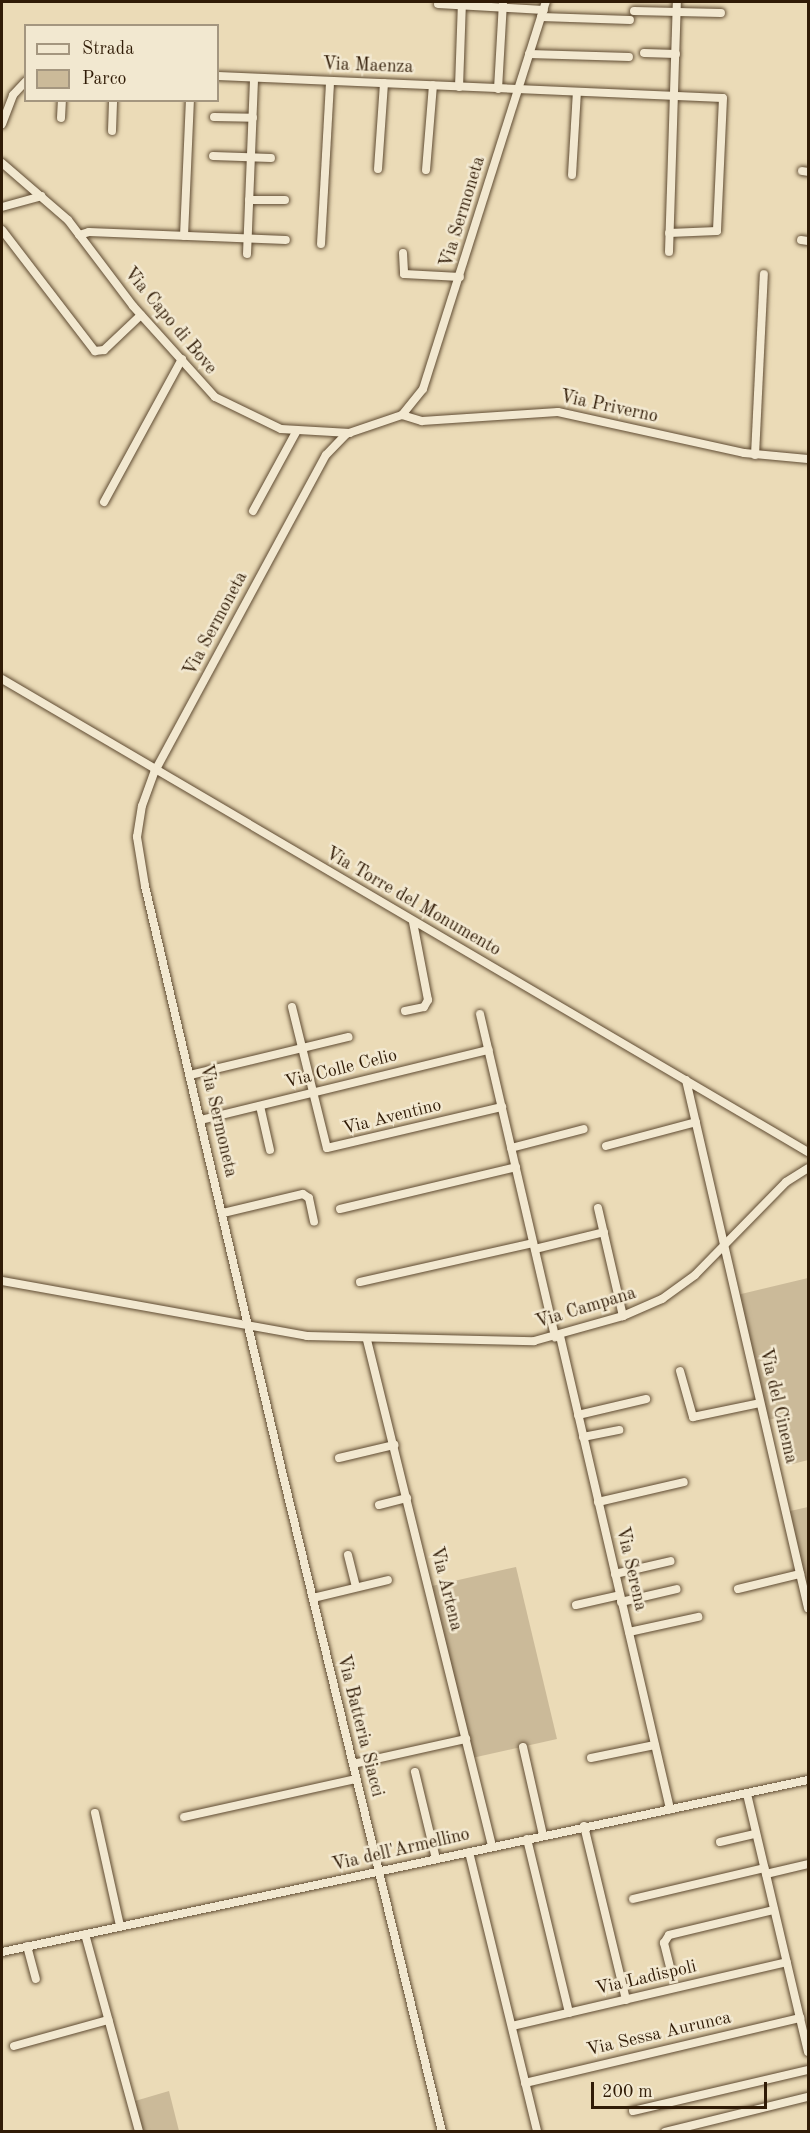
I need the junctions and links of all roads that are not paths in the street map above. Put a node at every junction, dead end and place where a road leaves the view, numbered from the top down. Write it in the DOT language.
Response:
graph roads {
  1 [pos="677,2"];
  2 [pos="462,3"];
  3 [pos="438,4"];
  4 [pos="502,4"];
  5 [pos="544,9"];
  6 [pos="634,11"];
  7 [pos="677,12"];
  8 [pos="721,13"];
  9 [pos="630,20"];
  10 [pos="644,53"];
  11 [pos="529,54"];
  12 [pos="676,54"];
  13 [pos="629,57"];
  14 [pos="219,76"];
  15 [pos="254,78"];
  16 [pos="330,81"];
  17 [pos="24,83"];
  18 [pos="384,83"];
  19 [pos="433,85"];
  20 [pos="459,87"];
  21 [pos="498,89"];
  22 [pos="518,90"];
  23 [pos="577,92"];
  24 [pos="674,96"];
  25 [pos="62,102"];
  26 [pos="113,102"];
  27 [pos="190,102"];
  28 [pos="214,117"];
  29 [pos="61,118"];
  30 [pos="253,118"];
  31 [pos="2,124"];
  32 [pos="112,131"];
  33 [pos="213,156"];
  34 [pos="251,157"];
  35 [pos="271,158"];
  36 [pos="2,163"];
  37 [pos="378,169"];
  38 [pos="426,170"];
  39 [pos="572,175"];
  40 [pos="42,196"];
  41 [pos="249,200"];
  42 [pos="285,201"];
  43 [pos="2,207"];
  44 [pos="2,230"];
  45 [pos="669,233"];
  46 [pos="79,235"];
  47 [pos="184,236"];
  48 [pos="248,239"];
  49 [pos="286,240"];
  50 [pos="321,244"];
  51 [pos="669,252"];
  52 [pos="403,253"];
  53 [pos="247,254"];
  54 [pos="764,274"];
  55 [pos="460,277"];
  56 [pos="141,315"];
  57 [pos="182,359"];
  58 [pos="402,415"];
  59 [pos="296,432"];
  60 [pos="350,433"];
  61 [pos="755,454"];
  62 [pos="808,459"];
  63 [pos="104,502"];
  64 [pos="253,511"];
  65 [pos="2,679"];
  66 [pos="155,771"];
  67 [pos="413,922"];
  68 [pos="292,1007"];
  69 [pos="405,1011"];
  70 [pos="480,1014"];
  71 [pos="348,1037"];
  72 [pos="302,1049"];
  73 [pos="489,1050"];
  74 [pos="190,1075"];
  75 [pos="687,1080"];
  76 [pos="312,1093"];
  77 [pos="260,1106"];
  78 [pos="502,1107"];
  79 [pos="201,1120"];
  80 [pos="696,1122"];
  81 [pos="584,1129"];
  82 [pos="606,1146"];
  83 [pos="511,1148"];
  84 [pos="270,1150"];
  85 [pos="808,1153"];
  86 [pos="516,1167"];
  87 [pos="808,1168"];
  88 [pos="598,1208"];
  89 [pos="340,1209"];
  90 [pos="223,1213"];
  91 [pos="314,1221"];
  92 [pos="604,1232"];
  93 [pos="723,1245"];
  94 [pos="534,1246"];
  95 [pos="2,1281"];
  96 [pos="360,1282"];
  97 [pos="623,1316"];
  98 [pos="249,1327"];
  99 [pos="558,1337"];
  100 [pos="367,1340"];
  101 [pos="680,1371"];
  102 [pos="646,1399"];
  103 [pos="760,1403"];
  104 [pos="578,1415"];
  105 [pos="619,1430"];
  106 [pos="583,1437"];
  107 [pos="394,1445"];
  108 [pos="339,1458"];
  109 [pos="684,1482"];
  110 [pos="407,1498"];
  111 [pos="598,1502"];
  112 [pos="379,1505"];
  113 [pos="348,1555"];
  114 [pos="670,1561"];
  115 [pos="615,1574"];
  116 [pos="800,1574"];
  117 [pos="388,1580"];
  118 [pos="356,1587"];
  119 [pos="677,1589"];
  120 [pos="738,1589"];
  121 [pos="313,1598"];
  122 [pos="621,1598"];
  123 [pos="576,1605"];
  124 [pos="808,1608"];
  125 [pos="698,1617"];
  126 [pos="629,1632"];
  127 [pos="466,1739"];
  128 [pos="655,1745"];
  129 [pos="523,1747"];
  130 [pos="591,1758"];
  131 [pos="352,1764"];
  132 [pos="415,1772"];
  133 [pos="356,1779"];
  134 [pos="808,1780"];
  135 [pos="747,1794"];
  136 [pos="670,1809"];
  137 [pos="95,1814"];
  138 [pos="184,1817"];
  139 [pos="584,1826"];
  140 [pos="756,1834"];
  141 [pos="543,1835"];
  142 [pos="527,1839"];
  143 [pos="720,1842"];
  144 [pos="492,1846"];
  145 [pos="470,1851"];
  146 [pos="436,1859"];
  147 [pos="808,1864"];
  148 [pos="765,1871"];
  149 [pos="379,1872"];
  150 [pos="633,1899"];
  151 [pos="774,1910"];
  152 [pos="120,1926"];
  153 [pos="84,1934"];
  154 [pos="27,1946"];
  155 [pos="2,1952"];
  156 [pos="787,1962"];
  157 [pos="670,1967"];
  158 [pos="36,1979"];
  159 [pos="626,2000"];
  160 [pos="569,2013"];
  161 [pos="800,2018"];
  162 [pos="108,2020"];
  163 [pos="512,2026"];
  164 [pos="14,2046"];
  165 [pos="808,2052"];
  166 [pos="808,2070"];
  167 [pos="525,2083"];
  168 [pos="808,2097"];
  169 [pos="633,2111"];
  170 [pos="138,2132"];
  171 [pos="442,2132"];
  172 [pos="537,2132"];
  173 [pos="664,2132"];
  1 -- 7 [label="street"];
  2 -- 3 [label="street"];
  2 -- 4 [label="street"];
  2 -- 20 [label="street"];
  4 -- 5 [label="street"];
  4 -- 21 [label="street"];
  5 -- 9 [label="street"];
  5 -- 11 [label="street, Via Sermoneta"];
  6 -- 7 [label="street"];
  7 -- 8 [label="street"];
  7 -- 12 [label="street"];
  10 -- 12 [label="street"];
  11 -- 13 [label="street"];
  11 -- 22 [label="street, Via Sermoneta"];
  12 -- 24 [label="street"];
  14 -- 15 [label="street, Via Maenza"];
  15 -- 16 [label="street, Via Maenza"];
  15 -- 30 [label="street"];
  16 -- 18 [label="street, Via Maenza"];
  16 -- 50 [label="street"];
  17 -- 31 [label="street"];
  18 -- 19 [label="street, Via Maenza"];
  18 -- 37 [label="street"];
  19 -- 20 [label="street, Via Maenza"];
  19 -- 38 [label="street"];
  20 -- 21 [label="street, Via Maenza"];
  21 -- 22 [label="street, Via Maenza"];
  22 -- 23 [label="street, Via Maenza"];
  22 -- 55 [label="street, Via Sermoneta"];
  23 -- 24 [label="street, Via Maenza"];
  23 -- 39 [label="street"];
  24 -- 45 [label="street"];
  24 -- 45 [label="street, Via Maenza"];
  25 -- 29 [label="street"];
  26 -- 32 [label="street"];
  27 -- 47 [label="street"];
  28 -- 30 [label="street"];
  30 -- 34 [label="street"];
  33 -- 34 [label="street"];
  34 -- 35 [label="street"];
  34 -- 41 [label="street"];
  36 -- 40 [label="street, Via Capo di Bove"];
  40 -- 43 [label="street"];
  40 -- 46 [label="street, Via Capo di Bove"];
  41 -- 42 [label="street"];
  41 -- 48 [label="street"];
  44 -- 56 [label="street"];
  45 -- 51 [label="street"];
  46 -- 47 [label="street"];
  46 -- 56 [label="street, Via Capo di Bove"];
  47 -- 48 [label="street"];
  48 -- 49 [label="street"];
  48 -- 53 [label="street"];
  52 -- 55 [label="street"];
  54 -- 61 [label="street"];
  55 -- 58 [label="street, Via Sermoneta"];
  56 -- 57 [label="street, Via Capo di Bove"];
  57 -- 59 [label="street, Via Capo di Bove"];
  57 -- 63 [label="street"];
  58 -- 60 [label="street, Via Sermoneta"];
  58 -- 61 [label="street, Via Priverno"];
  59 -- 60 [label="street, Via Capo di Bove"];
  59 -- 64 [label="street"];
  60 -- 66 [label="street, Via Sermoneta"];
  61 -- 62 [label="street, Via Priverno"];
  65 -- 66 [label="street, Via Torre del Monumento"];
  66 -- 67 [label="street, Via Torre del Monumento"];
  66 -- 74 [label="street, Via Sermoneta"];
  67 -- 69 [label="street"];
  67 -- 75 [label="street, Via Torre del Monumento"];
  68 -- 72 [label="street, Via Aventino"];
  70 -- 73 [label="street, Via Serena"];
  71 -- 72 [label="street"];
  72 -- 74 [label="street"];
  72 -- 76 [label="street, Via Aventino"];
  73 -- 76 [label="street, Via Colle Celio"];
  73 -- 78 [label="street, Via Serena"];
  74 -- 79 [label="street, Via Sermoneta"];
  75 -- 80 [label="street, Via del Cinema"];
  75 -- 85 [label="street, Via Torre del Monumento"];
  76 -- 77 [label="street, Via Colle Celio"];
  76 -- 78 [label="street, Via Aventino"];
  77 -- 79 [label="street, Via Colle Celio"];
  77 -- 84 [label="street"];
  78 -- 83 [label="street, Via Serena"];
  79 -- 90 [label="street, Via Sermoneta"];
  80 -- 82 [label="street"];
  80 -- 93 [label="street, Via del Cinema"];
  81 -- 83 [label="street"];
  83 -- 86 [label="street, Via Serena"];
  86 -- 89 [label="street"];
  86 -- 94 [label="street, Via Serena"];
  87 -- 93 [label="street, Via Campana"];
  88 -- 92 [label="street"];
  90 -- 91 [label="street"];
  90 -- 98 [label="street, Via Sermoneta"];
  92 -- 94 [label="street"];
  92 -- 97 [label="street"];
  93 -- 97 [label="street, Via Campana"];
  93 -- 103 [label="street, Via del Cinema"];
  94 -- 96 [label="street"];
  94 -- 99 [label="street, Via Serena"];
  95 -- 98 [label="street, Via Campana"];
  97 -- 99 [label="street, Via Campana"];
  98 -- 100 [label="street, Via Campana"];
  98 -- 121 [label="street, Via Batteria Siacci"];
  99 -- 100 [label="street, Via Campana"];
  99 -- 104 [label="street, Via Serena"];
  100 -- 107 [label="street, Via Artena"];
  101 -- 103 [label="street"];
  102 -- 104 [label="street"];
  103 -- 116 [label="street, Via del Cinema"];
  104 -- 106 [label="street, Via Serena"];
  105 -- 106 [label="street"];
  106 -- 111 [label="street, Via Serena"];
  107 -- 108 [label="street"];
  107 -- 110 [label="street, Via Artena"];
  109 -- 111 [label="street"];
  110 -- 112 [label="street"];
  110 -- 127 [label="street, Via Artena"];
  111 -- 115 [label="street, Via Serena"];
  113 -- 118 [label="street"];
  114 -- 115 [label="street"];
  115 -- 122 [label="street, Via Serena"];
  116 -- 120 [label="street"];
  116 -- 124 [label="street, Via del Cinema"];
  117 -- 118 [label="street"];
  118 -- 121 [label="street"];
  119 -- 122 [label="street"];
  121 -- 131 [label="street, Via Batteria Siacci"];
  122 -- 123 [label="street"];
  122 -- 126 [label="street, Via Serena"];
  125 -- 126 [label="street"];
  126 -- 128 [label="street, Via Serena"];
  127 -- 131 [label="street"];
  127 -- 144 [label="street, Via Artena"];
  128 -- 130 [label="street"];
  128 -- 136 [label="street, Via Serena"];
  129 -- 141 [label="street"];
  131 -- 133 [label="street, Via Batteria Siacci"];
  132 -- 146 [label="street"];
  133 -- 138 [label="street"];
  133 -- 149 [label="street, Via Batteria Siacci"];
  134 -- 135 [label="street, Via dell'Armellino"];
  135 -- 136 [label="street, Via dell'Armellino"];
  135 -- 140 [label="street"];
  136 -- 139 [label="street, Via dell'Armellino"];
  137 -- 152 [label="street"];
  139 -- 141 [label="street, Via dell'Armellino"];
  139 -- 159 [label="street"];
  140 -- 143 [label="street"];
  140 -- 148 [label="street"];
  141 -- 142 [label="street, Via dell'Armellino"];
  142 -- 144 [label="street, Via dell'Armellino"];
  142 -- 160 [label="street"];
  144 -- 145 [label="street, Via dell'Armellino"];
  145 -- 146 [label="street, Via dell'Armellino"];
  145 -- 163 [label="street"];
  146 -- 149 [label="street, Via dell'Armellino"];
  147 -- 148 [label="street"];
  148 -- 150 [label="street"];
  148 -- 151 [label="street"];
  149 -- 152 [label="street, Via dell'Armellino"];
  149 -- 171 [label="street, Via Batteria Siacci"];
  151 -- 156 [label="street"];
  151 -- 157 [label="street"];
  152 -- 153 [label="street, Via dell'Armellino"];
  153 -- 154 [label="street, Via dell'Armellino"];
  153 -- 162 [label="street"];
  154 -- 155 [label="street, Via dell'Armellino"];
  154 -- 158 [label="street"];
  156 -- 159 [label="street, Via Ladispoli"];
  156 -- 161 [label="street"];
  159 -- 160 [label="street, Via Ladispoli"];
  160 -- 163 [label="street, Via Ladispoli"];
  161 -- 165 [label="street"];
  161 -- 167 [label="street, Via Sessa Aurunca"];
  162 -- 164 [label="street"];
  162 -- 170 [label="street"];
  163 -- 167 [label="street"];
  166 -- 169 [label="street"];
  167 -- 172 [label="street"];
  168 -- 173 [label="street"];
}
